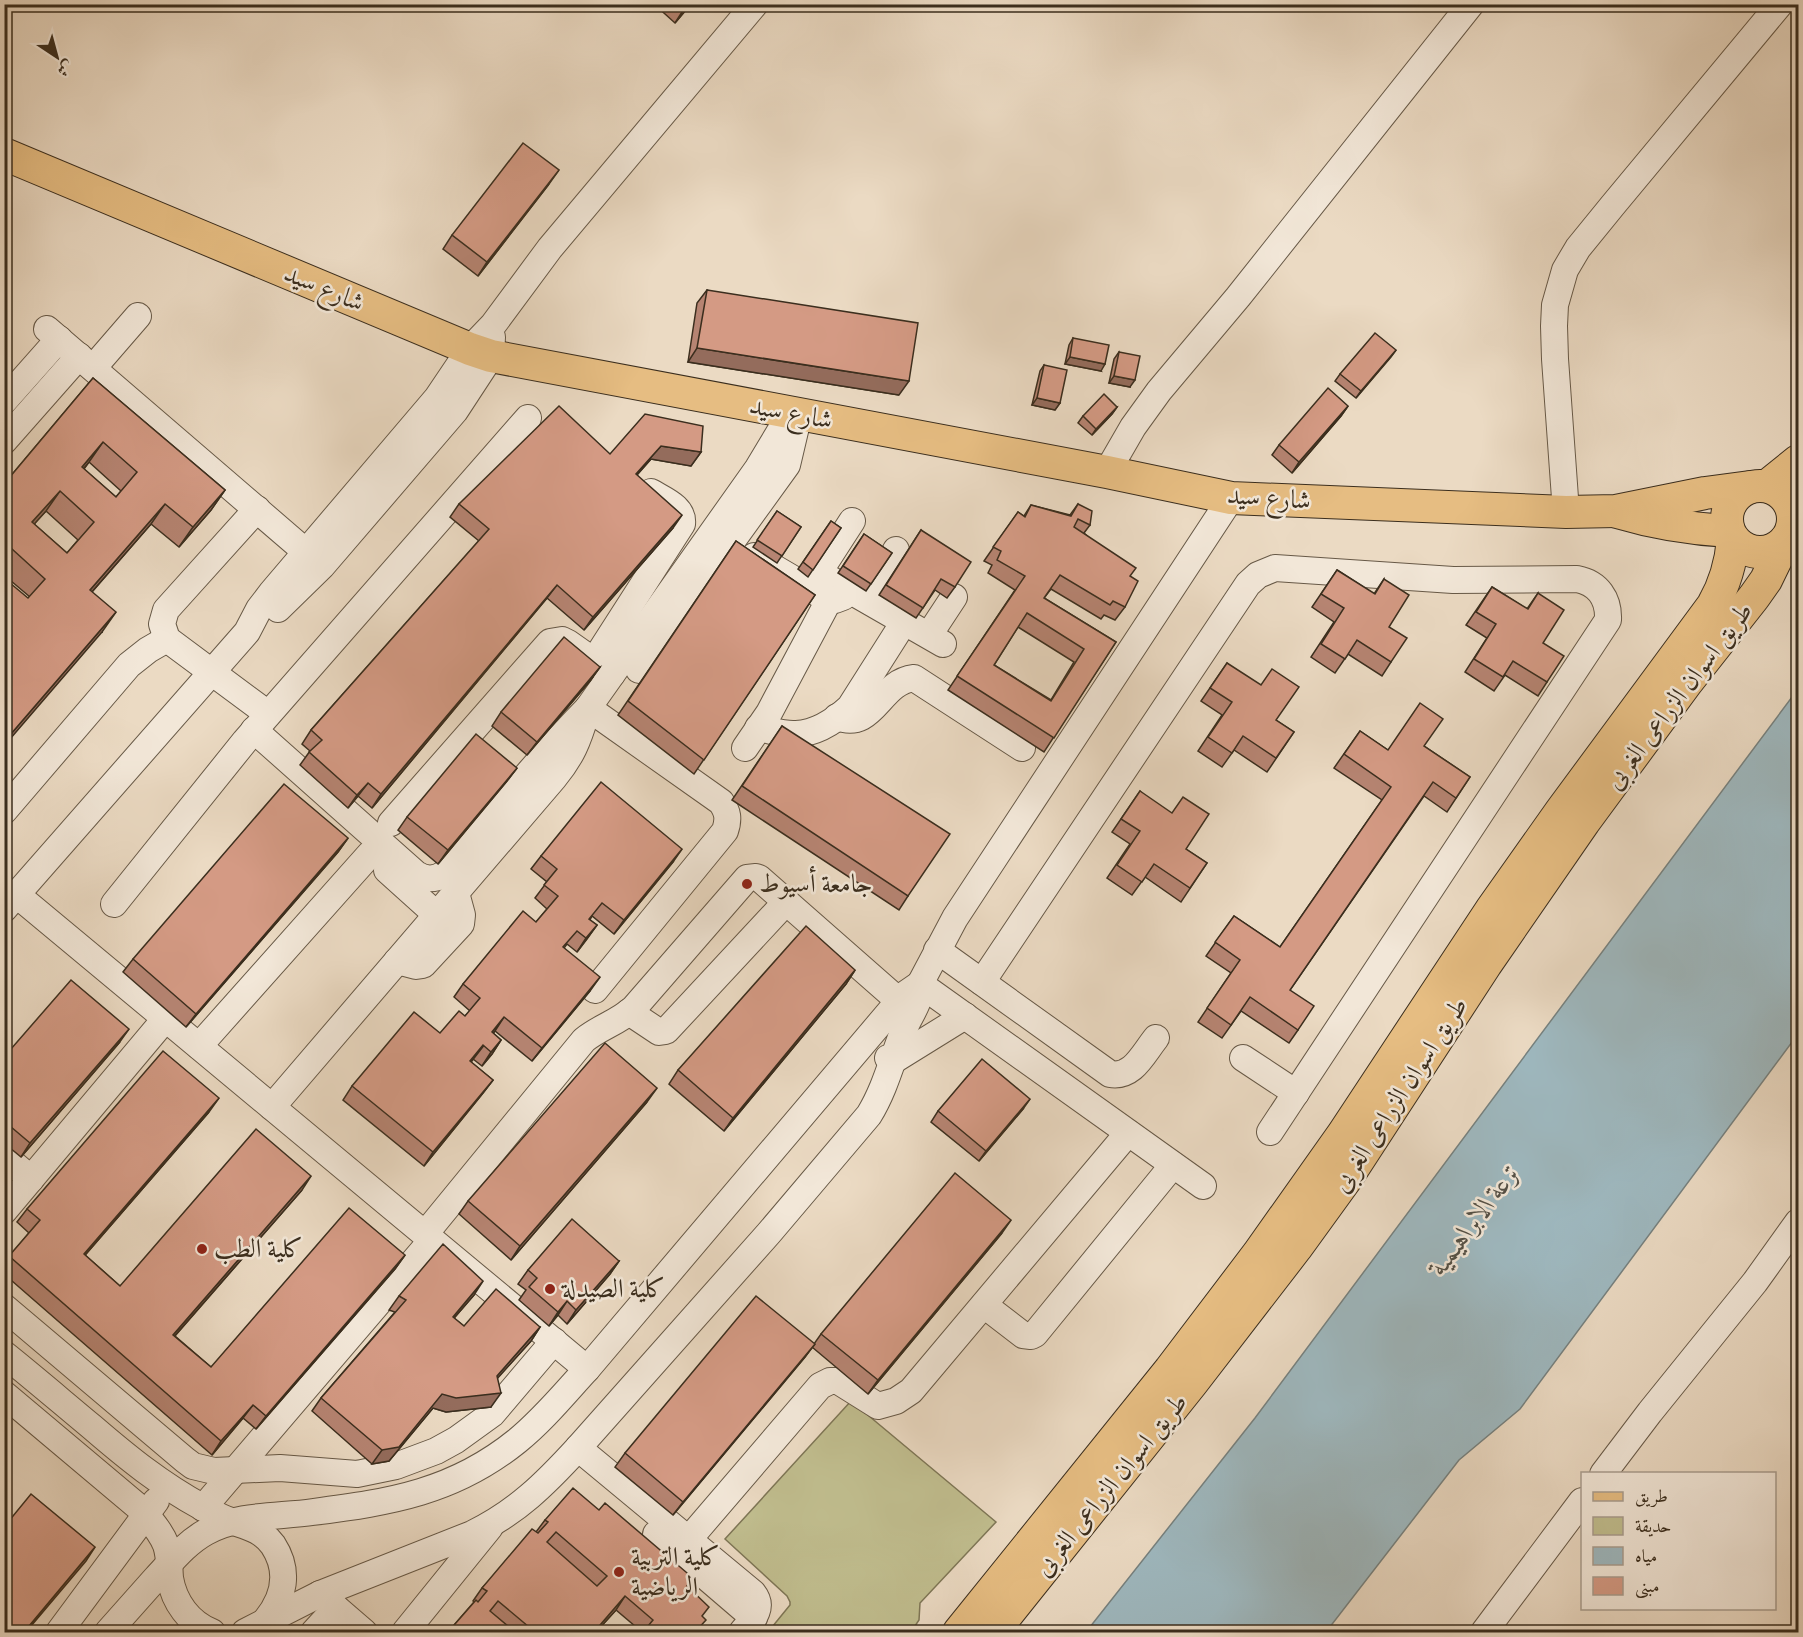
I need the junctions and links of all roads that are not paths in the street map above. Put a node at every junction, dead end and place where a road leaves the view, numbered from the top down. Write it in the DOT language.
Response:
graph roads {
  1 [pos="756,4"];
  2 [pos="1471,4"];
  3 [pos="1780,4"];
  4 [pos="4,154"];
  5 [pos="138,316"];
  6 [pos="480,353"];
  7 [pos="86,362"];
  8 [pos="4,401"];
  9 [pos="795,414"];
  10 [pos="528,418"];
  11 [pos="4,441"];
  12 [pos="1798,461"];
  13 [pos="1107,472"];
  14 [pos="1759,487"];
  15 [pos="651,492"];
  16 [pos="1231,498"];
  17 [pos="257,509"];
  18 [pos="1566,512"];
  19 [pos="1616,512"];
  20 [pos="852,521"];
  21 [pos="1792,531"];
  22 [pos="1730,535"];
  23 [pos="731,542"];
  24 [pos="896,550"];
  25 [pos="315,559"];
  26 [pos="954,597"];
  27 [pos="850,598"];
  28 [pos="904,622"];
  29 [pos="166,639"];
  30 [pos="603,667"];
  31 [pos="639,670"];
  32 [pos="212,673"];
  33 [pos="588,708"];
  34 [pos="837,717"];
  35 [pos="256,728"];
  36 [pos="1022,748"];
  37 [pos="4,811"];
  38 [pos="391,823"];
  39 [pos="370,854"];
  40 [pos="456,893"];
  41 [pos="11,902"];
  42 [pos="786,902"];
  43 [pos="114,904"];
  44 [pos="437,915"];
  45 [pos="937,950"];
  46 [pos="397,961"];
  47 [pos="982,982"];
  48 [pos="921,984"];
  49 [pos="595,990"];
  50 [pos="899,1001"];
  51 [pos="629,1012"];
  52 [pos="965,1016"];
  53 [pos="165,1018"];
  54 [pos="1156,1038"];
  55 [pos="199,1046"];
  56 [pos="859,1047"];
  57 [pos="1243,1058"];
  58 [pos="894,1060"];
  59 [pos="1296,1093"];
  60 [pos="272,1107"];
  61 [pos="1270,1132"];
  62 [pos="1128,1133"];
  63 [pos="4,1156"];
  64 [pos="1173,1165"];
  65 [pos="32,1179"];
  66 [pos="1203,1186"];
  67 [pos="4,1211"];
  68 [pos="1798,1222"];
  69 [pos="428,1237"];
  70 [pos="984,1305"];
  71 [pos="4,1307"];
  72 [pos="554,1341"];
  73 [pos="4,1354"];
  74 [pos="587,1369"];
  75 [pos="4,1394"];
  76 [pos="492,1414"];
  77 [pos="517,1441"];
  78 [pos="573,1454"];
  79 [pos="415,1459"];
  80 [pos="235,1471"];
  81 [pos="1604,1472"];
  82 [pos="357,1473"];
  83 [pos="166,1487"];
  84 [pos="427,1491"];
  85 [pos="1581,1501"];
  86 [pos="362,1505"];
  87 [pos="203,1508"];
  88 [pos="146,1515"];
  89 [pos="231,1521"];
  90 [pos="492,1524"];
  91 [pos="689,1539"];
  92 [pos="170,1562"];
  93 [pos="328,1601"];
  94 [pos="748,1625"];
  95 [pos="255,1626"];
  96 [pos="59,1632"];
  97 [pos="108,1632"];
  98 [pos="212,1632"];
  99 [pos="314,1632"];
  100 [pos="364,1632"];
  101 [pos="405,1632"];
  102 [pos="959,1632"];
  103 [pos="993,1632"];
  104 [pos="1484,1632"];
  1 -- 6 [label="street"];
  2 -- 13 [label="street"];
  3 -- 18 [label="street"];
  4 -- 6 [label="main road, شارع سيد"];
  5 -- 7 [label="street"];
  6 -- 9 [label="main road, شارع سيد"];
  6 -- 25 [label="street"];
  7 -- 8 [label="street"];
  7 -- 11 [label="street"];
  7 -- 17 [label="street"];
  9 -- 13 [label="main road, شارع سيد"];
  9 -- 23 [label="street"];
  9 -- 30 [label="street"];
  10 -- 35 [label="street"];
  12 -- 14 [label="main road"];
  13 -- 16 [label="main road, شارع سيد"];
  14 -- 19 [label="main road, شارع سيد"];
  14 -- 21 [label="main road"];
  14 -- 22 [label="main road"];
  15 -- 30 [label="street"];
  16 -- 18 [label="main road, شارع سيد"];
  16 -- 45 [label="street"];
  17 -- 25 [label="street"];
  17 -- 29 [label="street"];
  18 -- 19 [label="main road, شارع سيد"];
  19 -- 22 [label="main road, شارع سيد"];
  20 -- 27 [label="street"];
  21 -- 22 [label="main road"];
  21 -- 103 [label="main road, طريق اسوان الزراعى الغربى"];
  22 -- 102 [label="main road, طريق اسوان الزراعى الغربى"];
  23 -- 27 [label="street"];
  23 -- 31 [label="street"];
  24 -- 27 [label="street"];
  25 -- 32 [label="street"];
  26 -- 28 [label="street"];
  27 -- 28 [label="street"];
  27 -- 34 [label="street"];
  28 -- 34 [label="street"];
  29 -- 32 [label="street"];
  29 -- 37 [label="street"];
  30 -- 33 [label="street"];
  30 -- 38 [label="street"];
  32 -- 35 [label="street"];
  32 -- 41 [label="street"];
  33 -- 35 [label="street"];
  33 -- 40 [label="street"];
  33 -- 49 [label="street"];
  34 -- 36 [label="street"];
  35 -- 39 [label="street"];
  35 -- 43 [label="street"];
  39 -- 44 [label="street"];
  39 -- 55 [label="street"];
  40 -- 44 [label="street"];
  40 -- 46 [label="street"];
  41 -- 53 [label="street"];
  42 -- 50 [label="street"];
  42 -- 51 [label="street"];
  42 -- 51 [label="street"];
  44 -- 46 [label="street"];
  45 -- 47 [label="street"];
  45 -- 48 [label="street"];
  46 -- 60 [label="street"];
  47 -- 54 [label="street"];
  47 -- 59 [label="street"];
  48 -- 50 [label="street"];
  48 -- 52 [label="street"];
  48 -- 58 [label="street"];
  50 -- 56 [label="street"];
  51 -- 69 [label="street"];
  52 -- 58 [label="street"];
  52 -- 62 [label="street"];
  53 -- 55 [label="street"];
  53 -- 65 [label="street"];
  55 -- 60 [label="street"];
  56 -- 58 [label="street"];
  56 -- 74 [label="street"];
  57 -- 59 [label="street"];
  58 -- 78 [label="street"];
  59 -- 61 [label="street"];
  60 -- 69 [label="street"];
  62 -- 64 [label="street"];
  62 -- 70 [label="street"];
  63 -- 65 [label="street"];
  64 -- 66 [label="street"];
  64 -- 70 [label="street"];
  65 -- 67 [label="street"];
  68 -- 81 [label="street"];
  69 -- 72 [label="street"];
  69 -- 80 [label="street"];
  70 -- 91 [label="street"];
  71 -- 80 [label="street"];
  72 -- 74 [label="street"];
  72 -- 76 [label="street"];
  73 -- 83 [label="street"];
  74 -- 77 [label="street"];
  75 -- 88 [label="street"];
  76 -- 77 [label="street"];
  76 -- 79 [label="street"];
  77 -- 84 [label="street"];
  78 -- 90 [label="street"];
  78 -- 91 [label="street"];
  78 -- 94 [label="street"];
  79 -- 82 [label="street"];
  79 -- 84 [label="street"];
  80 -- 82 [label="street"];
  80 -- 87 [label="street"];
  82 -- 86 [label="street"];
  83 -- 87 [label="street"];
  83 -- 88 [label="street"];
  84 -- 86 [label="street"];
  85 -- 104 [label="street"];
  86 -- 89 [label="street"];
  87 -- 89 [label="street"];
  88 -- 92 [label="street"];
  88 -- 96 [label="street"];
  89 -- 92 [label="street"];
  89 -- 95 [label="street"];
  90 -- 93 [label="street"];
  90 -- 101 [label="street"];
  91 -- 94 [label="street"];
  92 -- 97 [label="street"];
  92 -- 98 [label="street"];
  93 -- 95 [label="street"];
  93 -- 99 [label="street"];
  93 -- 100 [label="street"];
}
